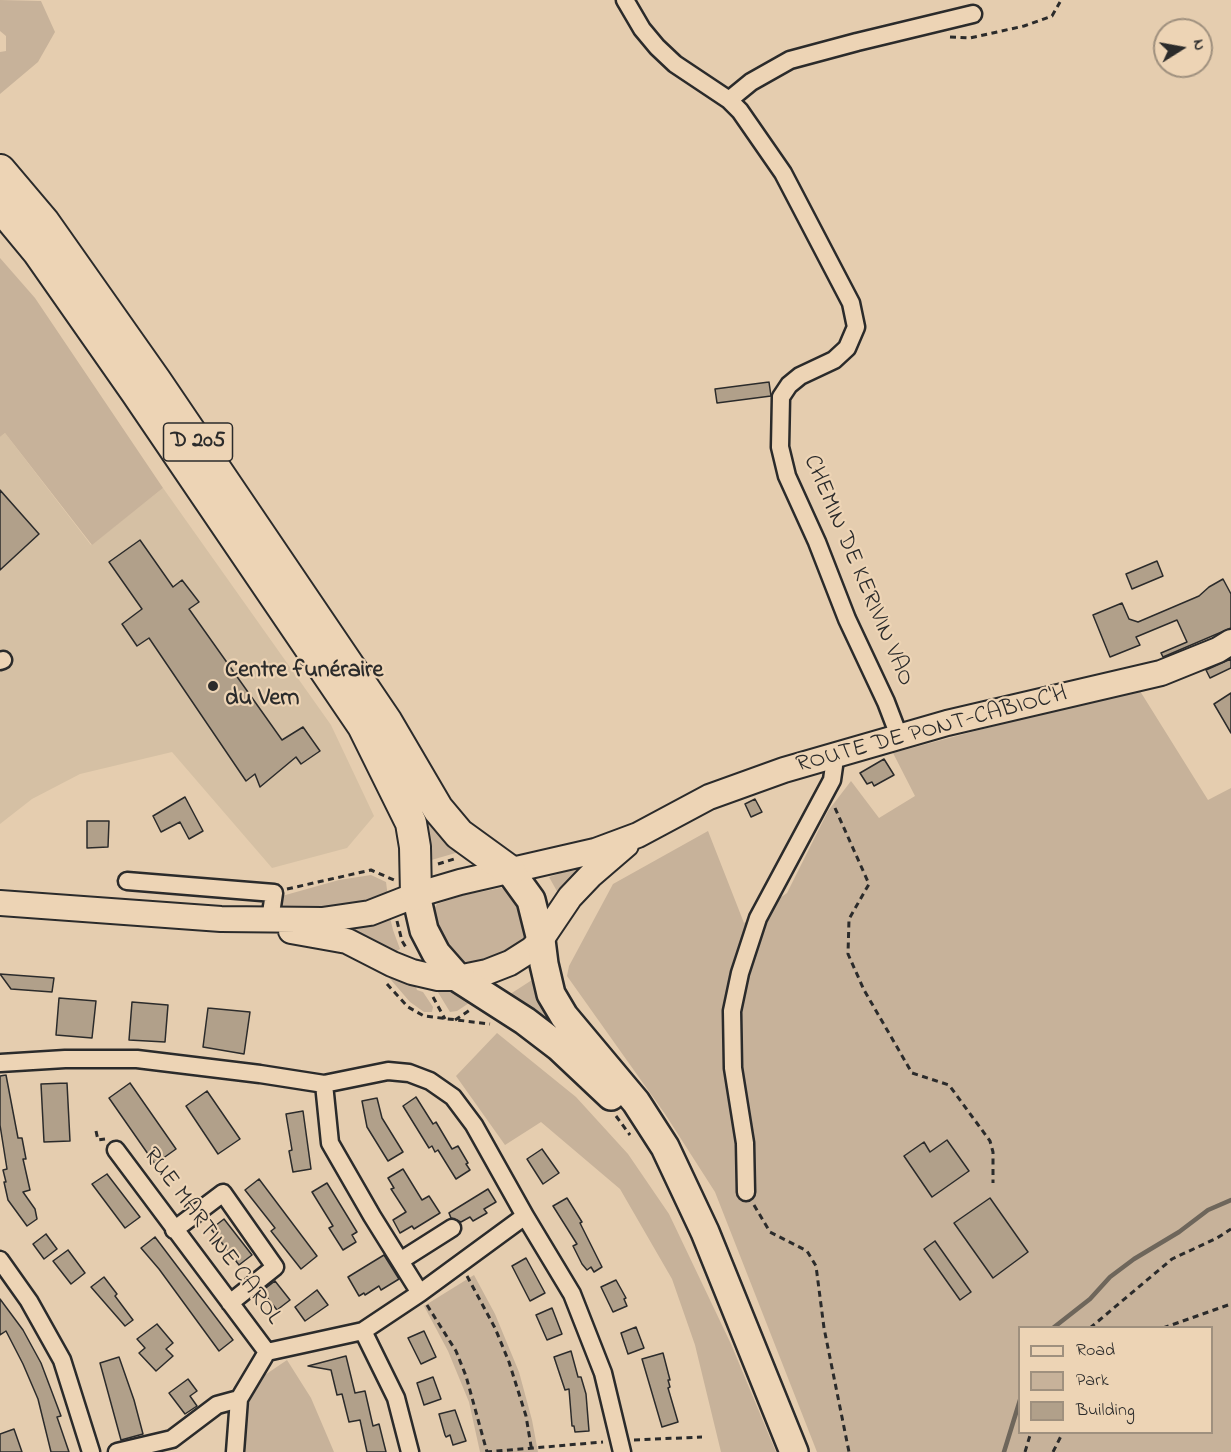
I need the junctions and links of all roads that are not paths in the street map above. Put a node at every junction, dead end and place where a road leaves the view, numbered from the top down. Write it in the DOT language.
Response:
graph roads {
  1 [pos="625,0"];
  2 [pos="973,14"];
  3 [pos="729,100"];
  4 [pos="0,170"];
  5 [pos="0,206"];
  6 [pos="1231,642"];
  7 [pos="899,736"];
  8 [pos="832,756"];
  9 [pos="638,835"];
  10 [pos="510,871"];
  11 [pos="127,881"];
  12 [pos="405,888"];
  13 [pos="0,903"];
  14 [pos="221,919"];
  15 [pos="270,920"];
  16 [pos="542,940"];
  17 [pos="458,978"];
  18 [pos="0,1063"];
  19 [pos="324,1084"];
  20 [pos="116,1150"];
  21 [pos="746,1192"];
  22 [pos="687,1194"];
  23 [pos="525,1216"];
  24 [pos="452,1228"];
  25 [pos="174,1230"];
  26 [pos="0,1260"];
  27 [pos="400,1261"];
  28 [pos="420,1293"];
  29 [pos="230,1303"];
  30 [pos="363,1331"];
  31 [pos="267,1352"];
  32 [pos="239,1399"];
  33 [pos="621,1446"];
  34 [pos="91,1452"];
  35 [pos="117,1452"];
  36 [pos="235,1452"];
  37 [pos="410,1452"];
  38 [pos="794,1452"];
  1 -- 3 [label="street, CHEMIN DE KERIVIN VAO"];
  2 -- 3 [label="street"];
  3 -- 7 [label="street, CHEMIN DE KERIVIN VAO"];
  4 -- 10 [label="highway, D 205"];
  5 -- 12 [label="highway, D 205"];
  6 -- 7 [label="street, ROUTE DE PONT-CABIOC'H"];
  7 -- 8 [label="street, ROUTE DE PONT-CABIOC'H"];
  8 -- 9 [label="street, ROUTE DE PONT-CABIOC'H"];
  8 -- 21 [label="street"];
  9 -- 10 [label="street, ROUTE DE PONT-CABIOC'H"];
  9 -- 16 [label="street, ROUTE DE PONT-CABIOC'H"];
  10 -- 12 [label="street, ROUTE DE PONT-CABIOC'H"];
  10 -- 16 [label="main road"];
  11 -- 15 [label="street"];
  12 -- 15 [label="street, ROUTE DE PONT-CABIOC'H"];
  12 -- 17 [label="main road"];
  13 -- 14 [label="street"];
  14 -- 15 [label="street, ROUTE DE PONT-CABIOC'H"];
  14 -- 17 [label="street"];
  16 -- 17 [label="street"];
  16 -- 22 [label="main road"];
  17 -- 22 [label="main road"];
  18 -- 19 [label="street"];
  19 -- 23 [label="street"];
  19 -- 27 [label="street"];
  20 -- 25 [label="street, RUE MARTINE CAROL"];
  22 -- 38 [label="main road"];
  23 -- 28 [label="street"];
  23 -- 33 [label="street"];
  24 -- 27 [label="street"];
  25 -- 29 [label="street, RUE MARTINE CAROL"];
  25 -- 29 [label="street"];
  26 -- 34 [label="street"];
  27 -- 28 [label="street"];
  28 -- 30 [label="street"];
  29 -- 31 [label="street, RUE MARTINE CAROL"];
  30 -- 31 [label="street"];
  30 -- 37 [label="street"];
  31 -- 32 [label="street"];
  32 -- 35 [label="street"];
  32 -- 36 [label="street"];
}
